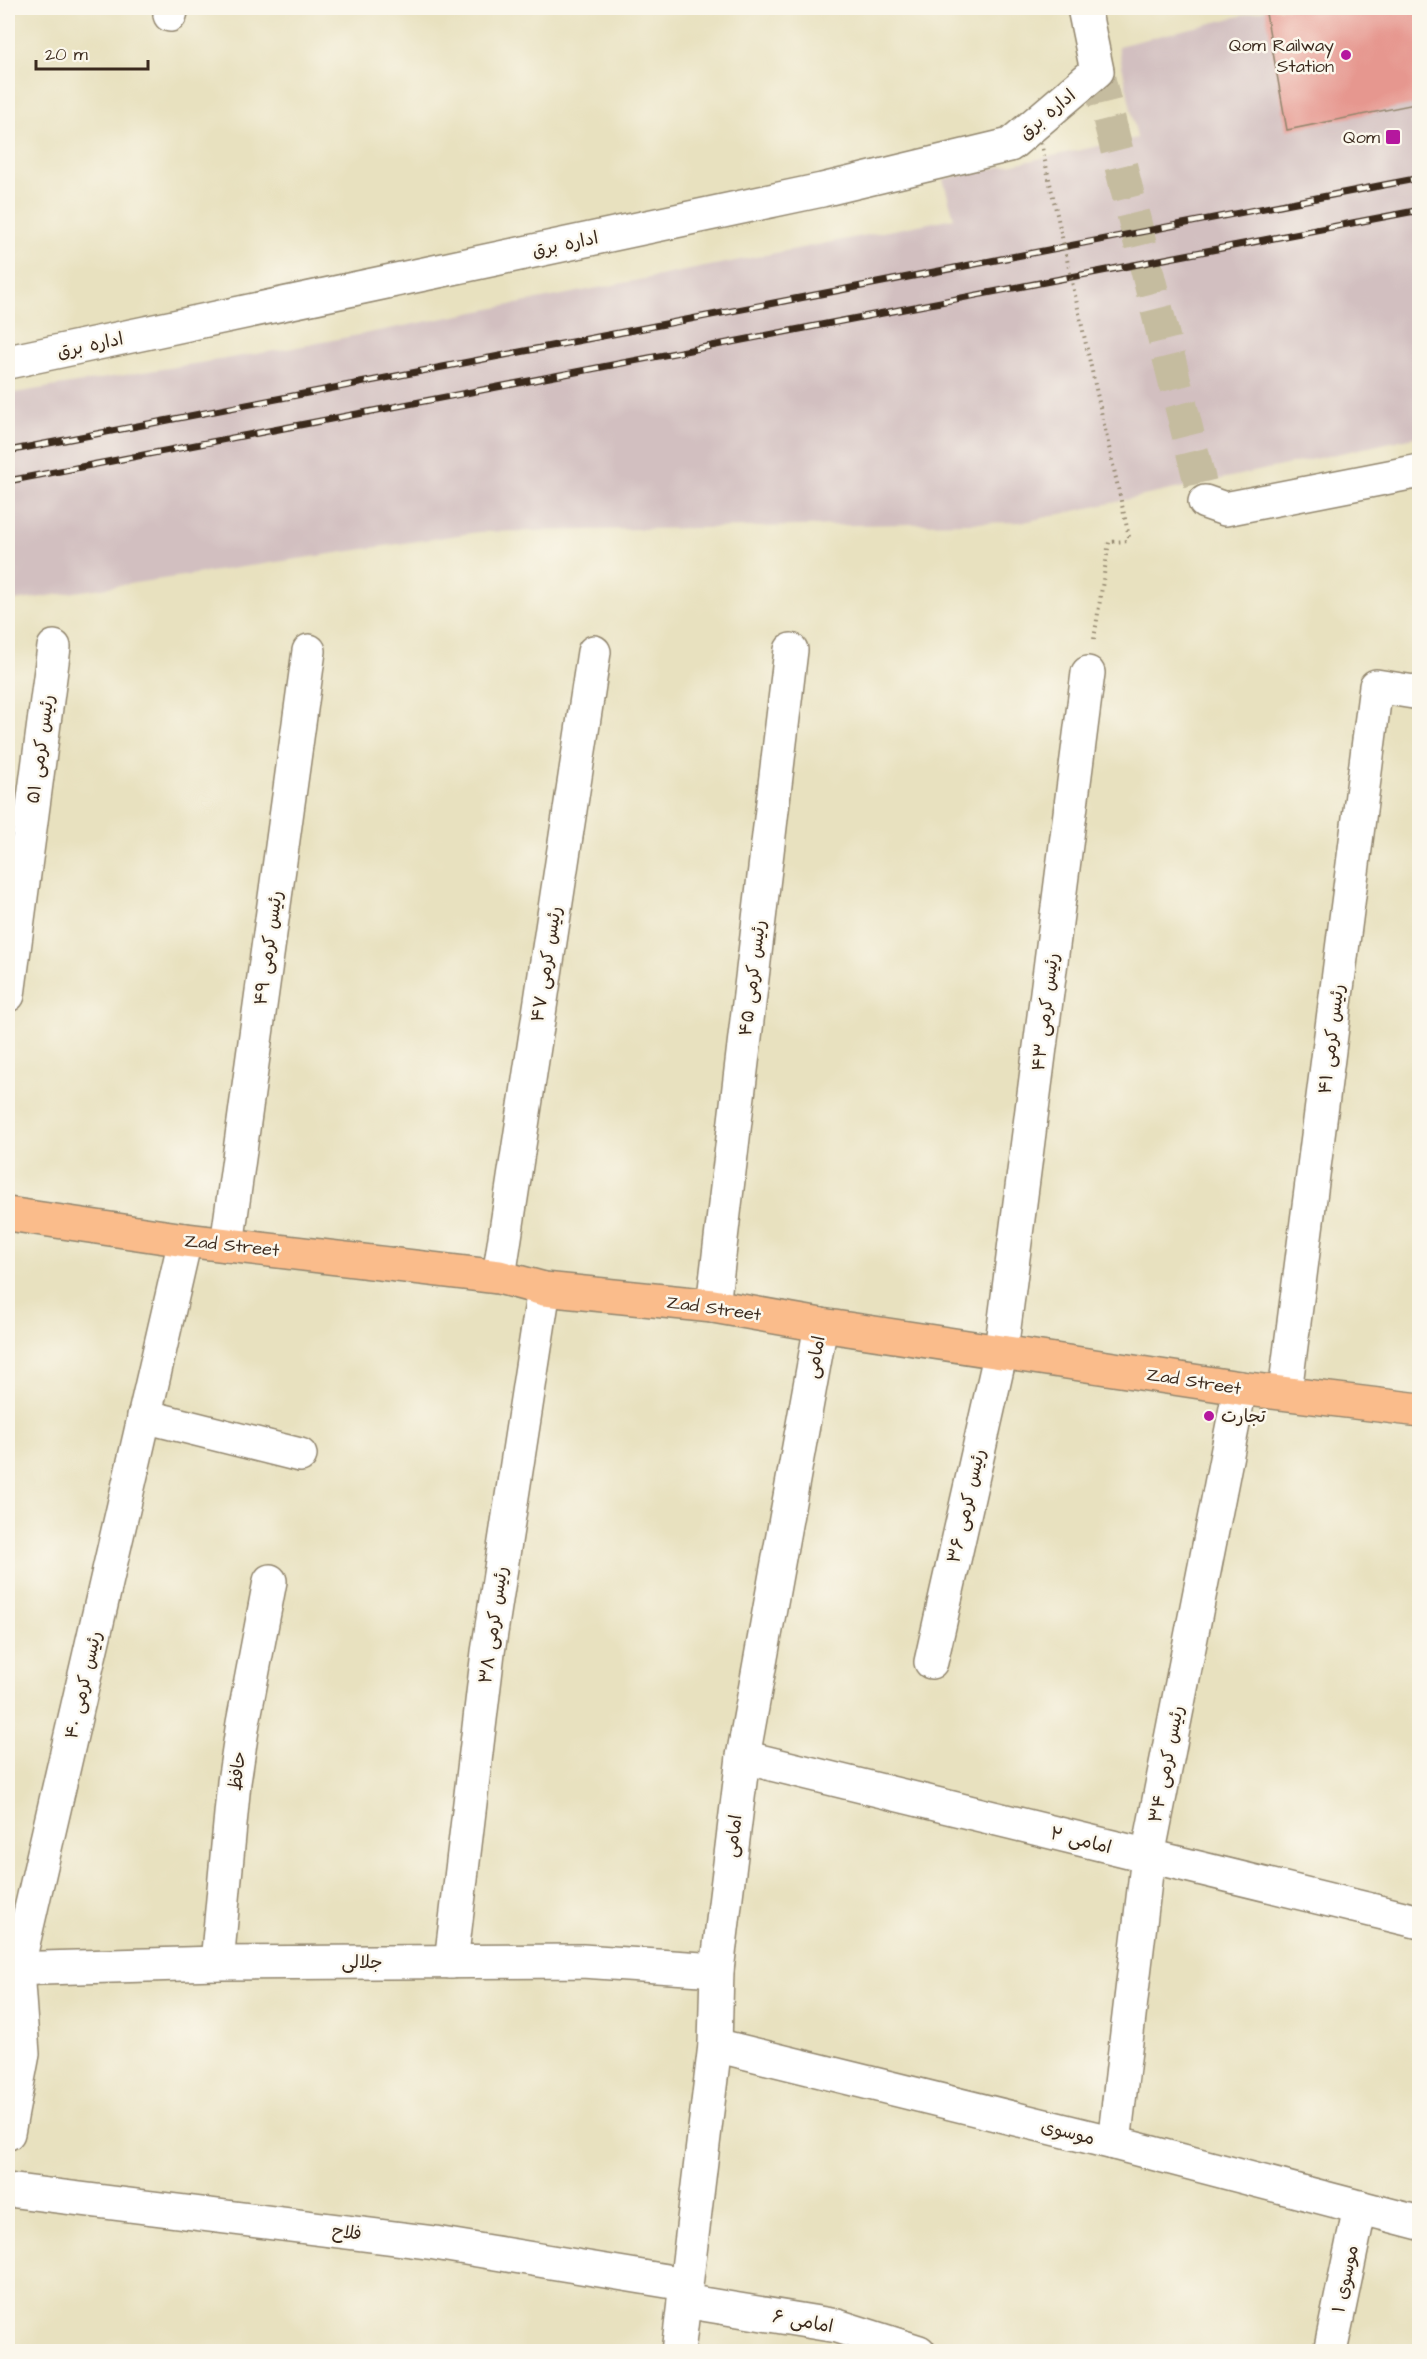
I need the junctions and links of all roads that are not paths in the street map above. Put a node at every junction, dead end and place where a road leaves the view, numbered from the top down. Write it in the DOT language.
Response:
graph roads {
  1 [pos="1084,8"];
  2 [pos="8,362"];
  3 [pos="1419,471"];
  4 [pos="1215,506"];
  5 [pos="54,647"];
  6 [pos="791,650"];
  7 [pos="309,651"];
  8 [pos="594,652"];
  9 [pos="1088,673"];
  10 [pos="1419,693"];
  11 [pos="8,995"];
  12 [pos="8,1214"];
  13 [pos="185,1240"];
  14 [pos="227,1245"];
  15 [pos="499,1276"];
  16 [pos="544,1289"];
  17 [pos="713,1306"];
  18 [pos="821,1325"];
  19 [pos="1001,1351"];
  20 [pos="1240,1388"];
  21 [pos="1286,1392"];
  22 [pos="1419,1410"];
  23 [pos="144,1416"];
  24 [pos="300,1455"];
  25 [pos="270,1581"];
  26 [pos="931,1662"];
  27 [pos="743,1757"];
  28 [pos="1148,1856"];
  29 [pos="1419,1922"];
  30 [pos="217,1962"];
  31 [pos="451,1962"];
  32 [pos="12,1970"];
  33 [pos="717,1970"];
  34 [pos="715,2045"];
  35 [pos="8,2132"];
  36 [pos="1114,2143"];
  37 [pos="8,2190"];
  38 [pos="1360,2207"];
  39 [pos="1419,2223"];
  40 [pos="684,2292"];
  41 [pos="678,2352"];
  42 [pos="920,2352"];
  43 [pos="1330,2352"];
  1 -- 2 [label="street, اداره برق"];
  3 -- 4 [label="street"];
  5 -- 11 [label="street, رئیس کرمی ۵۱"];
  6 -- 17 [label="street, رئیس کرمی ۴۵"];
  7 -- 14 [label="street, رئیس کرمی ۴۹"];
  8 -- 15 [label="street, رئیس کرمی ۴۷"];
  9 -- 19 [label="street, رئیس کرمی ۴۳"];
  10 -- 21 [label="street, رئیس کرمی ۴۱"];
  12 -- 13 [label="main road, Zad Street"];
  13 -- 14 [label="main road, Zad Street"];
  13 -- 23 [label="street, رئیس کرمی ۴۰"];
  14 -- 15 [label="main road, Zad Street"];
  15 -- 16 [label="main road, Zad Street"];
  16 -- 17 [label="main road, Zad Street"];
  16 -- 31 [label="street, رئیس کرمی ۳۸"];
  17 -- 18 [label="main road, Zad Street"];
  18 -- 19 [label="main road, Zad Street"];
  18 -- 27 [label="street, امامی"];
  19 -- 20 [label="main road, Zad Street"];
  19 -- 26 [label="street, رئیس کرمی ۳۶"];
  20 -- 21 [label="main road, Zad Street"];
  20 -- 28 [label="street, رئیس کرمی ۳۴"];
  21 -- 22 [label="main road, Zad Street"];
  23 -- 24 [label="street"];
  23 -- 32 [label="street, رئیس کرمی ۴۰"];
  25 -- 30 [label="street, حافظ"];
  27 -- 28 [label="street, امامی ۲"];
  27 -- 33 [label="street, امامی"];
  28 -- 29 [label="street, امامی ۲"];
  28 -- 36 [label="street, رئیس کرمی ۳۴"];
  30 -- 31 [label="street, جلالی"];
  30 -- 32 [label="street, جلالی"];
  31 -- 33 [label="street, جلالی"];
  32 -- 35 [label="street, رئیس کرمی ۴۰"];
  33 -- 34 [label="street, امامی"];
  34 -- 36 [label="street, موسوی"];
  34 -- 40 [label="street, امامی"];
  36 -- 38 [label="street, موسوی"];
  37 -- 40 [label="street, فلاح"];
  38 -- 39 [label="street, موسوی"];
  38 -- 43 [label="street, موسوی ۱"];
  40 -- 41 [label="street, امامی"];
  40 -- 42 [label="street, امامی ۶"];
}
